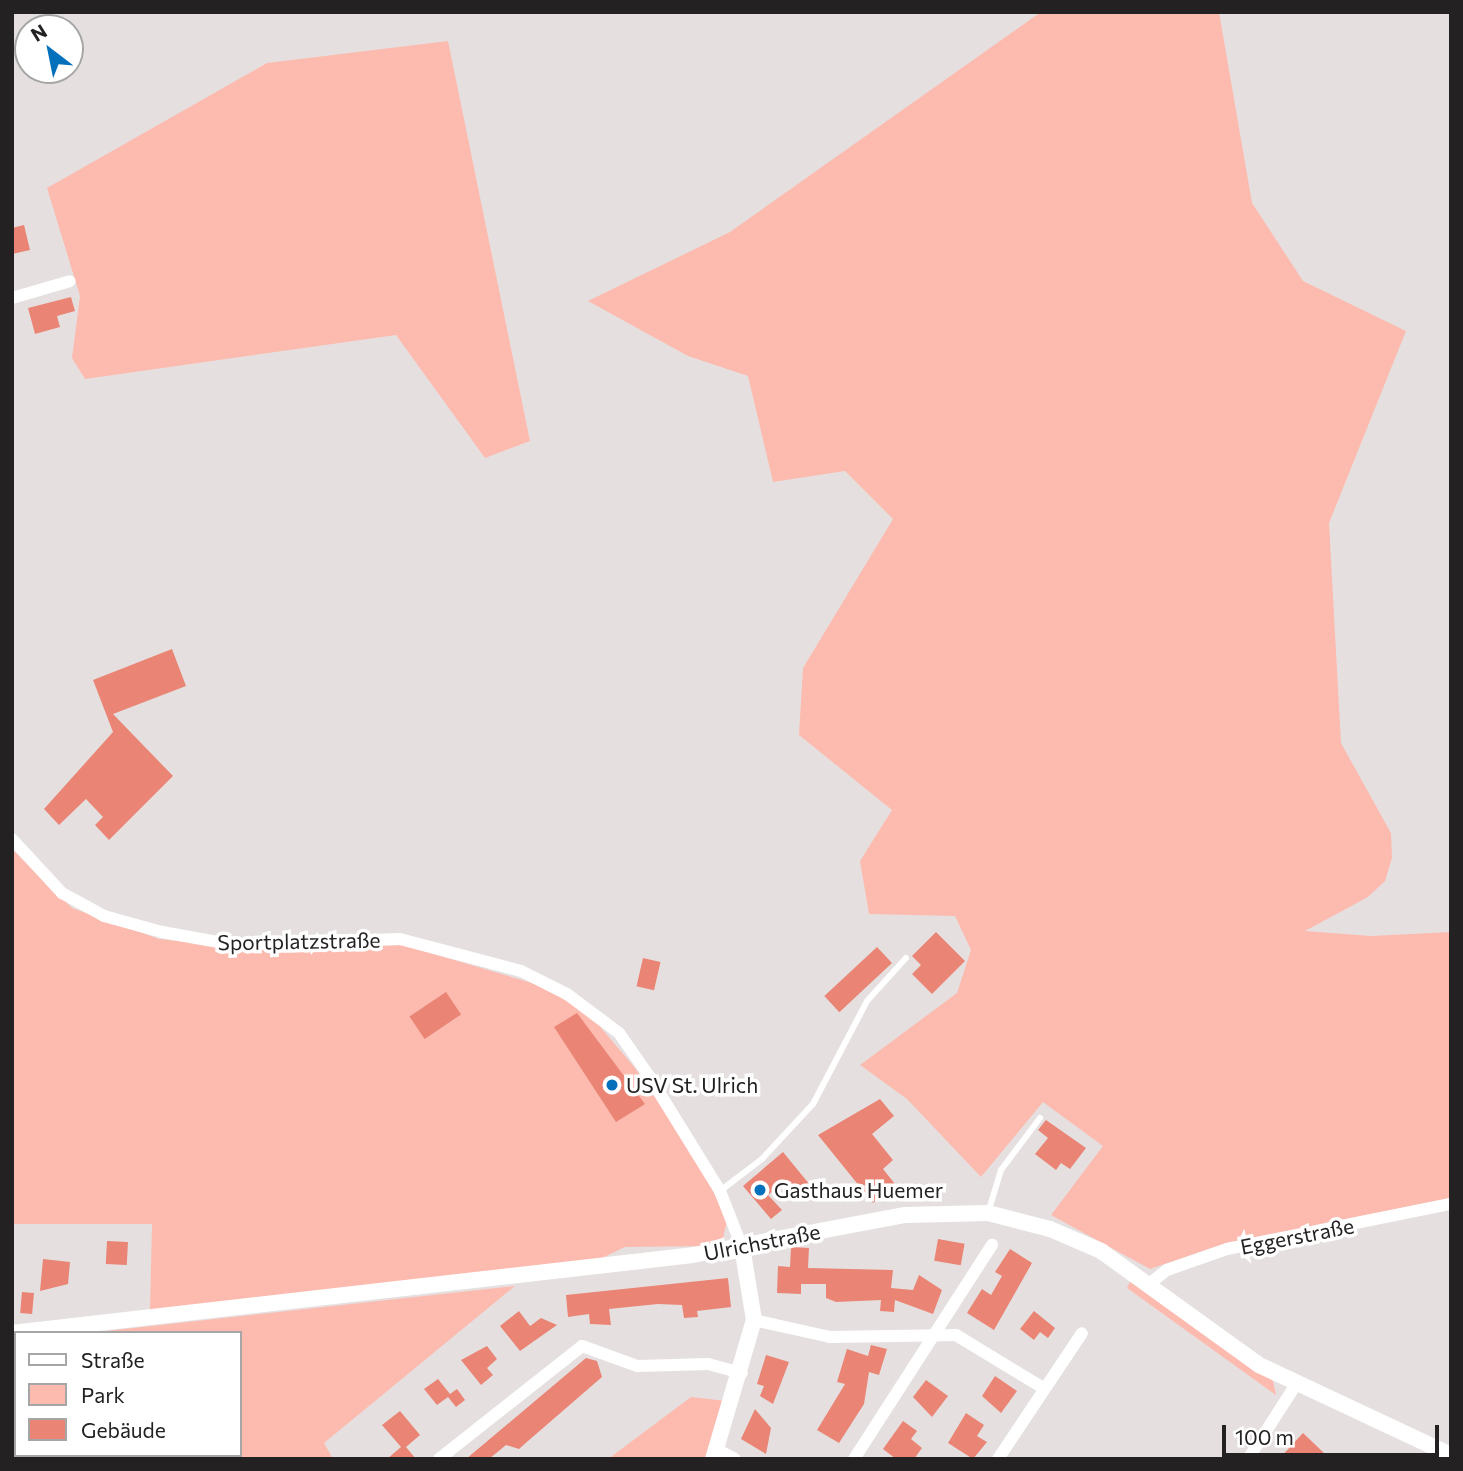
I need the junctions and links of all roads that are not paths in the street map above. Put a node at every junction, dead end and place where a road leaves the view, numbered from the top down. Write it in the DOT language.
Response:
graph roads {
  1 [pos="70,281"];
  2 [pos="12,298"];
  3 [pos="12,839"];
  4 [pos="906,958"];
  5 [pos="1040,1118"];
  6 [pos="720,1191"];
  7 [pos="1451,1204"];
  8 [pos="988,1213"];
  9 [pos="992,1245"];
  10 [pos="743,1247"];
  11 [pos="1149,1284"];
  12 [pos="754,1320"];
  13 [pos="29,1331"];
  14 [pos="1082,1333"];
  15 [pos="937,1334"];
  16 [pos="742,1373"];
  17 [pos="1295,1386"];
  18 [pos="1043,1388"];
  19 [pos="715,1454"];
  20 [pos="1451,1455"];
  21 [pos="439,1459"];
  22 [pos="735,1459"];
  23 [pos="854,1459"];
  24 [pos="998,1459"];
  25 [pos="1248,1459"];
  1 -- 2 [label="street"];
  3 -- 6 [label="street, Sportplatzstraße"];
  4 -- 6 [label="lane"];
  5 -- 8 [label="lane"];
  6 -- 10 [label="street, Sportplatzstraße"];
  7 -- 11 [label="street, Eggerstraße"];
  8 -- 10 [label="street, Ulrichstraße"];
  8 -- 11 [label="street, Ulrichstraße"];
  9 -- 15 [label="street"];
  10 -- 12 [label="street"];
  10 -- 13 [label="street, Ulrichstraße"];
  11 -- 17 [label="street, Ulrichstraße"];
  12 -- 15 [label="street"];
  12 -- 16 [label="street"];
  14 -- 18 [label="street"];
  15 -- 18 [label="street"];
  15 -- 23 [label="street"];
  16 -- 19 [label="street"];
  16 -- 21 [label="street"];
  17 -- 20 [label="street, Ulrichstraße"];
  17 -- 25 [label="street"];
  18 -- 24 [label="street"];
  19 -- 22 [label="street"];
}
